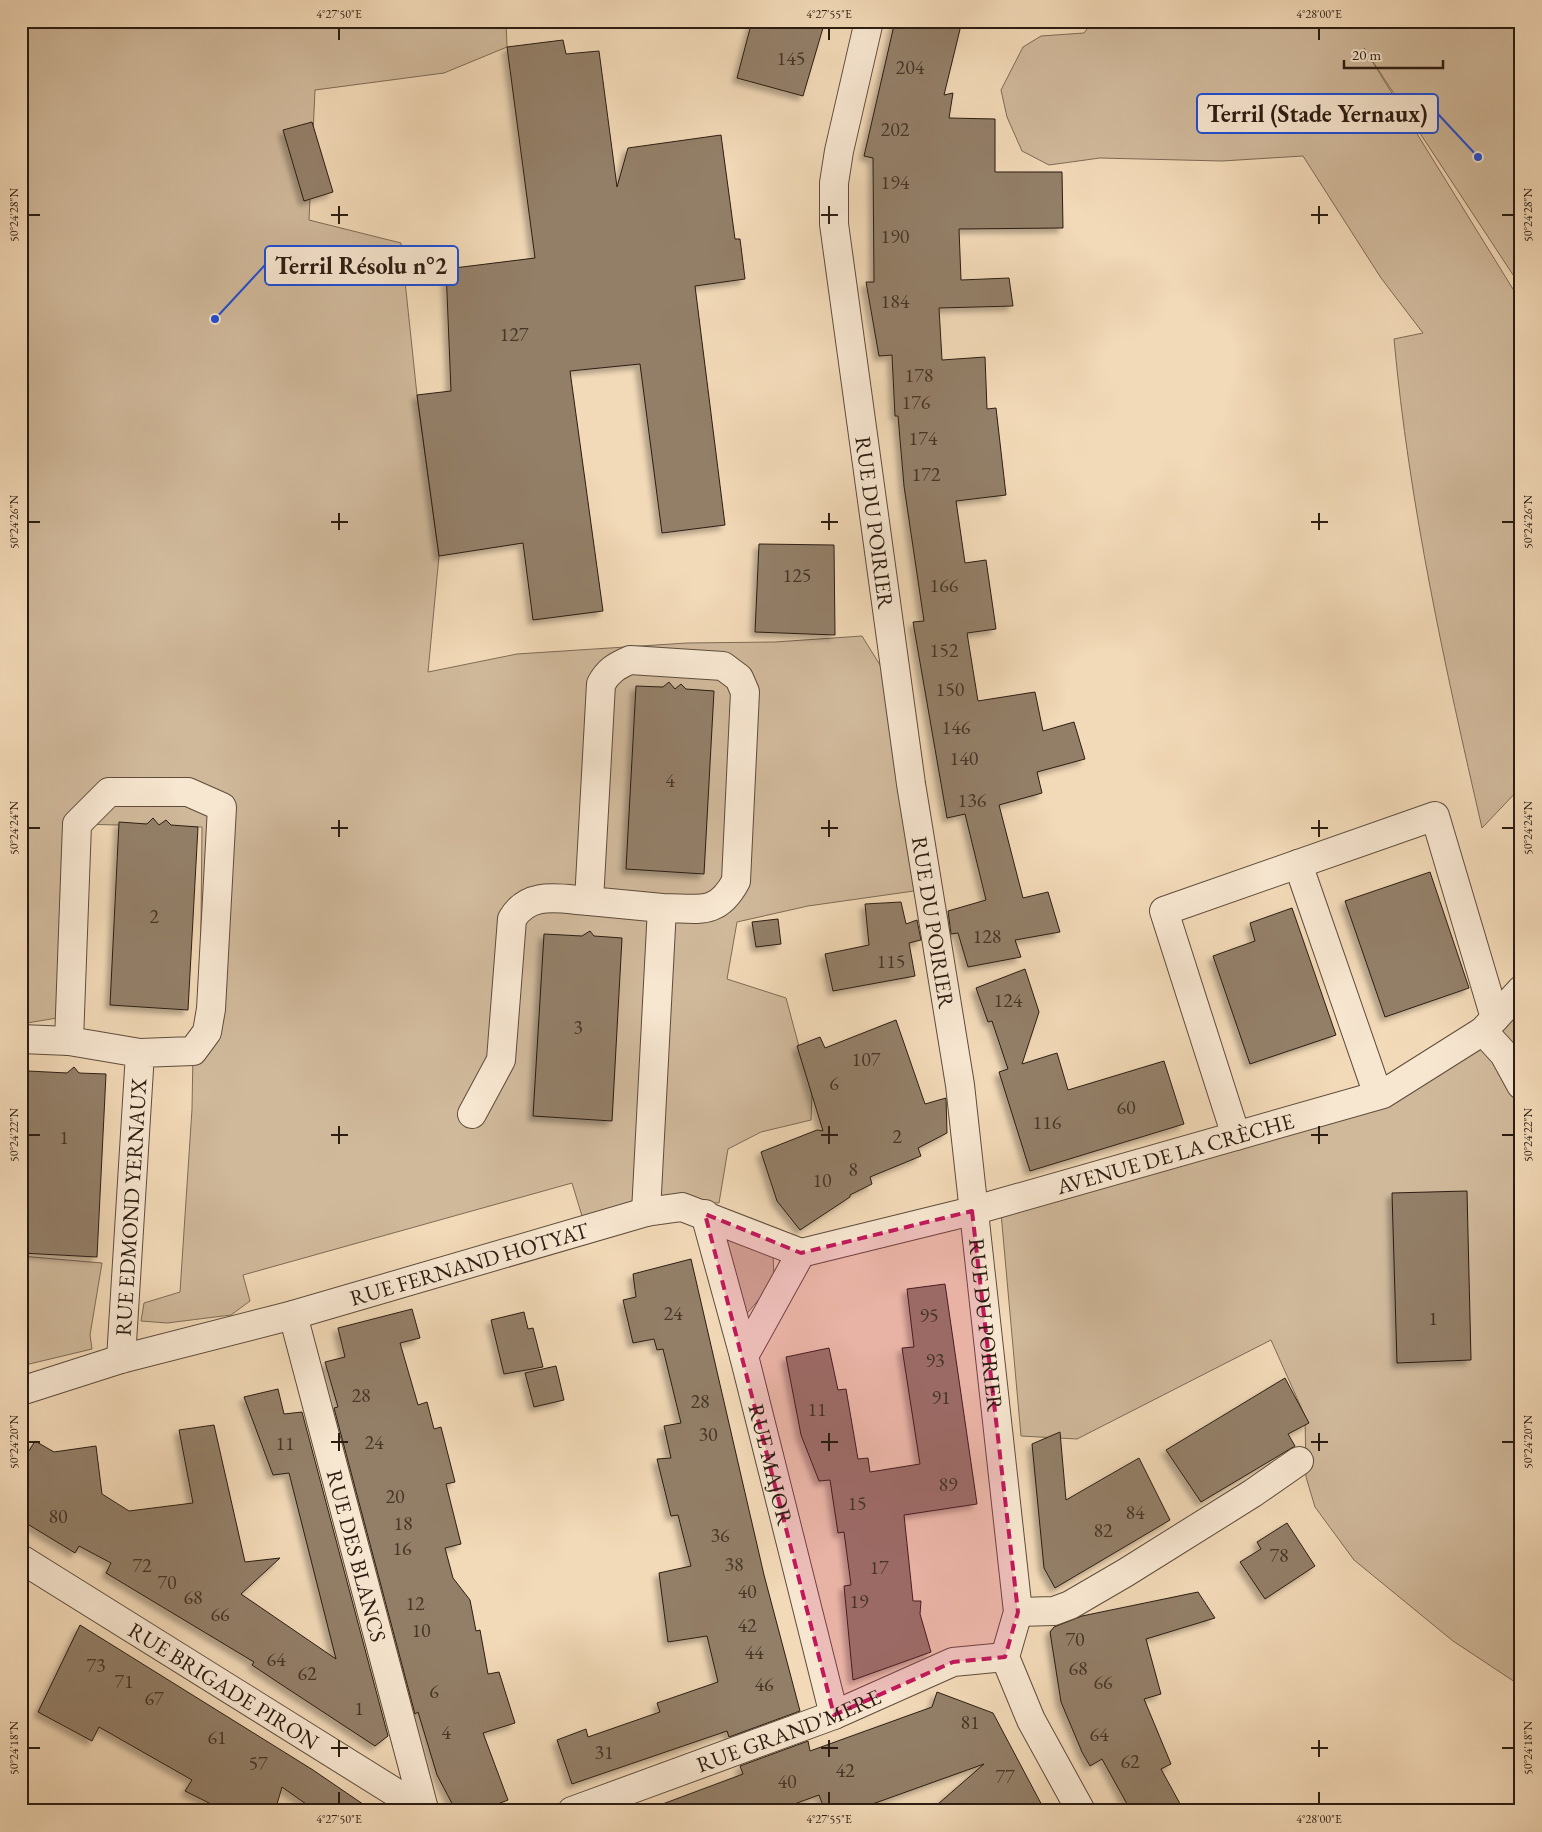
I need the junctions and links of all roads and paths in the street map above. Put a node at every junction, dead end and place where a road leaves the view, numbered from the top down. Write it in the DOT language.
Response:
graph roads {
  1 [pos="869,21"];
  2 [pos="1298,864"];
  3 [pos="589,900"];
  4 [pos="662,908"];
  5 [pos="1521,990"];
  6 [pos="1489,1024"];
  7 [pos="21,1039"];
  8 [pos="70,1041"];
  9 [pos="140,1054"];
  10 [pos="1521,1085"];
  11 [pos="1378,1095"];
  12 [pos="472,1114"];
  13 [pos="1236,1136"];
  14 [pos="972,1211"];
  15 [pos="646,1212"];
  16 [pos="705,1214"];
  17 [pos="801,1253"];
  18 [pos="294,1315"];
  19 [pos="744,1356"];
  20 [pos="121,1359"];
  21 [pos="21,1391"];
  22 [pos="1299,1461"];
  23 [pos="21,1559"];
  24 [pos="1018,1612"];
  25 [pos="1005,1657"];
  26 [pos="834,1715"];
  27 [pos="425,1810"];
  28 [pos="572,1811"];
  29 [pos="1081,1811"];
  1 -- 14 [label="street, RUE DU POIRIER"];
  2 -- 6 [label="street"];
  2 -- 11 [label="street"];
  2 -- 13 [label="street"];
  3 -- 4 [label="street"];
  3 -- 4 [label="street"];
  3 -- 12 [label="street"];
  4 -- 15 [label="street"];
  5 -- 6 [label="street, AVENUE DE LA CRÈCHE"];
  6 -- 10 [label="street"];
  6 -- 11 [label="street, AVENUE DE LA CRÈCHE"];
  7 -- 8 [label="street, RUE EDMOND YERNAUX"];
  8 -- 9 [label="street, RUE EDMOND YERNAUX"];
  8 -- 9 [label="street, RUE EDMOND YERNAUX"];
  9 -- 20 [label="street, RUE EDMOND YERNAUX"];
  11 -- 13 [label="street, AVENUE DE LA CRÈCHE"];
  13 -- 14 [label="street, AVENUE DE LA CRÈCHE"];
  14 -- 17 [label="street, AVENUE DE LA CRÈCHE"];
  14 -- 24 [label="street, RUE DU POIRIER"];
  15 -- 16 [label="street, RUE FERNAND HOTYAT"];
  15 -- 18 [label="street, RUE FERNAND HOTYAT"];
  16 -- 17 [label="street, RUE FERNAND HOTYAT"];
  16 -- 19 [label="street, RUE MAJOR"];
  17 -- 19 [label="street"];
  18 -- 20 [label="street"];
  18 -- 27 [label="street, RUE DES BLANCS"];
  19 -- 26 [label="street, RUE MAJOR"];
  20 -- 21 [label="street"];
  22 -- 24 [label="street"];
  23 -- 27 [label="street, RUE BRIGADE PIRON"];
  24 -- 25 [label="street, RUE DU POIRIER"];
  25 -- 26 [label="street, RUE GRAND'MERE"];
  25 -- 29 [label="street"];
  26 -- 28 [label="street, RUE GRAND'MERE"];
}
